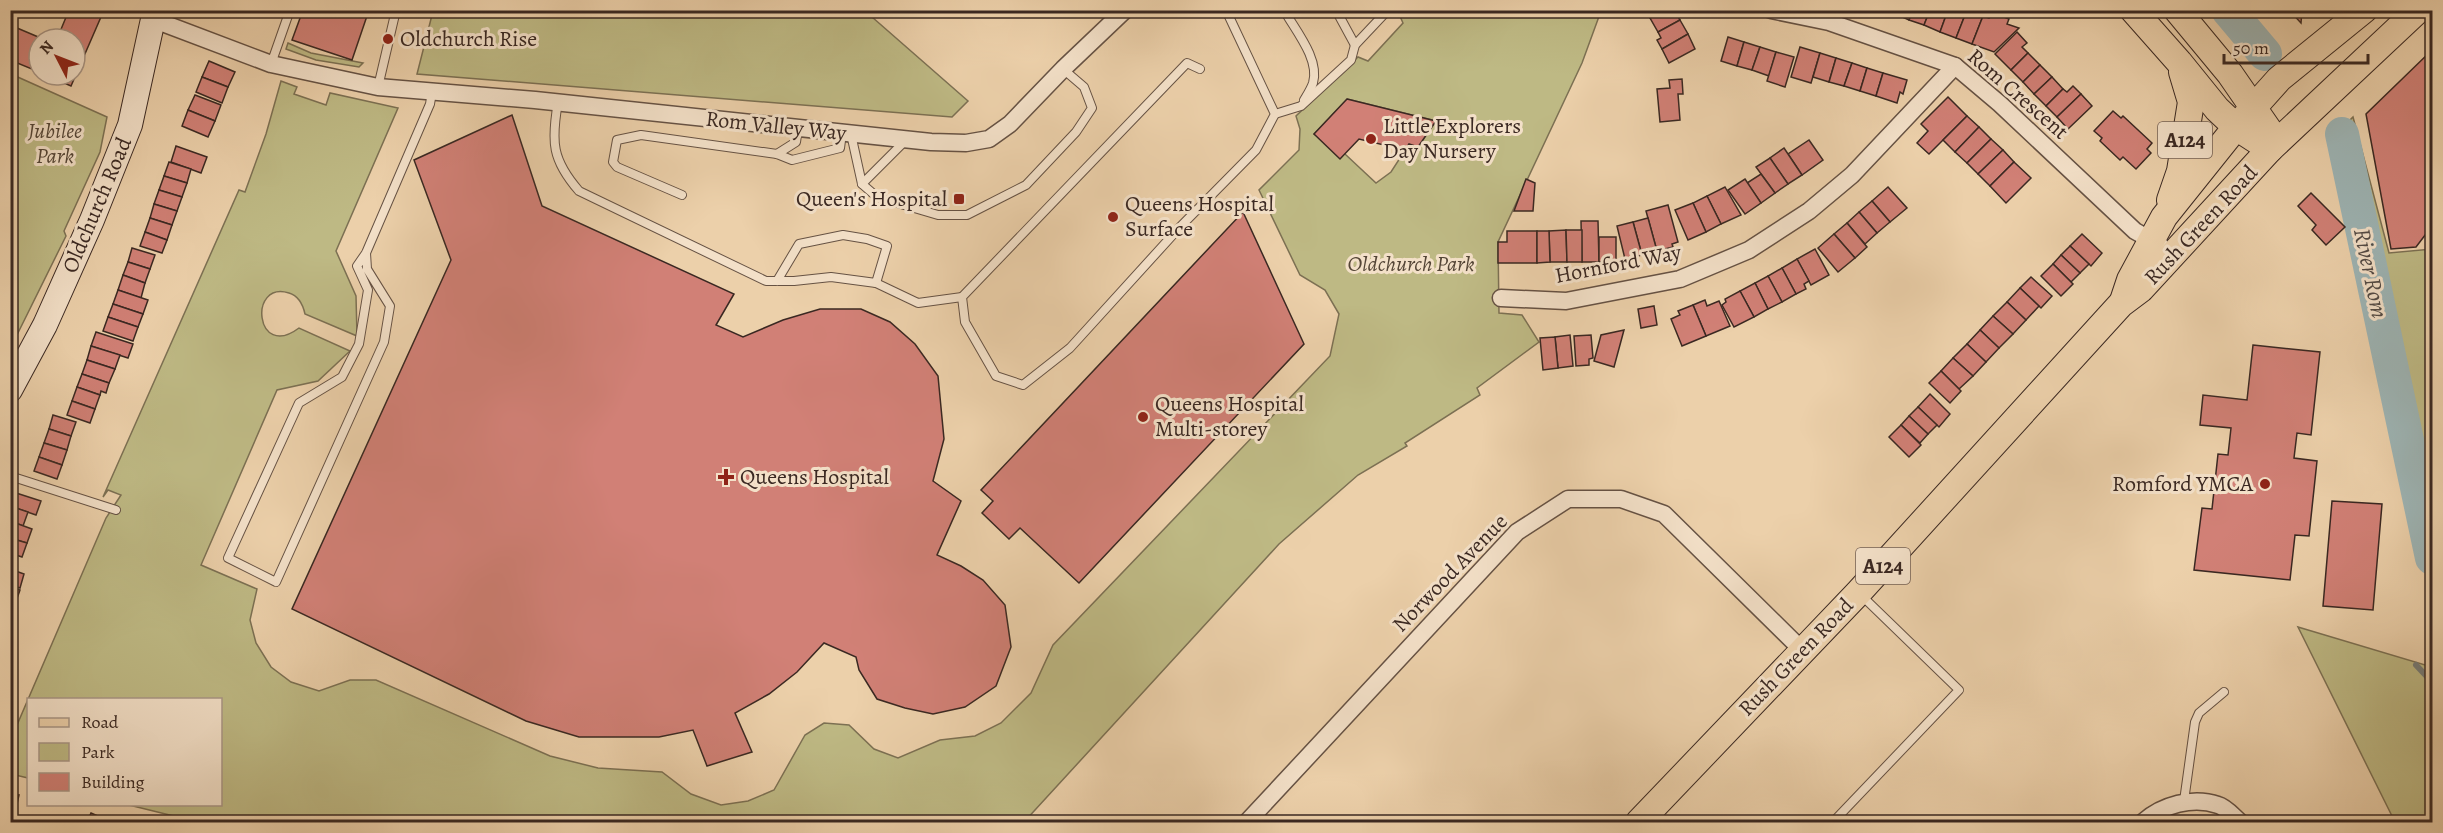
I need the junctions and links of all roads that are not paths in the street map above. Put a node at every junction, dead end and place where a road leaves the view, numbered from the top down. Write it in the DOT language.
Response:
graph roads {
  1 [pos="290,10"];
  2 [pos="396,10"];
  3 [pos="1125,10"];
  4 [pos="1226,10"];
  5 [pos="1284,10"];
  6 [pos="1336,10"];
  7 [pos="1771,10"];
  8 [pos="2133,10"];
  9 [pos="2177,10"];
  10 [pos="2364,10"];
  11 [pos="2418,10"];
  12 [pos="1388,11"];
  13 [pos="154,15"];
  14 [pos="1355,45"];
  15 [pos="2180,62"];
  16 [pos="271,64"];
  17 [pos="1955,66"];
  18 [pos="1063,69"];
  19 [pos="1200,69"];
  20 [pos="2230,74"];
  21 [pos="2279,79"];
  22 [pos="378,87"];
  23 [pos="432,92"];
  24 [pos="558,102"];
  25 [pos="1301,106"];
  26 [pos="2254,106"];
  27 [pos="1275,114"];
  28 [pos="2236,127"];
  29 [pos="798,128"];
  30 [pos="847,133"];
  31 [pos="906,140"];
  32 [pos="2274,146"];
  33 [pos="777,154"];
  34 [pos="862,184"];
  35 [pos="682,195"];
  36 [pos="2164,217"];
  37 [pos="2152,240"];
  38 [pos="366,253"];
  39 [pos="2174,253"];
  40 [pos="777,281"];
  41 [pos="876,283"];
  42 [pos="962,297"];
  43 [pos="1501,298"];
  44 [pos="2121,304"];
  45 [pos="10,390"];
  46 [pos="10,476"];
  47 [pos="116,510"];
  48 [pos="1858,592"];
  49 [pos="1802,650"];
  50 [pos="2224,692"];
  51 [pos="2184,801"];
  52 [pos="1247,822"];
  53 [pos="1639,822"];
  54 [pos="1833,822"];
  55 [pos="2143,822"];
  56 [pos="2240,822"];
  1 -- 16 [label="lane"];
  2 -- 22 [label="lane"];
  3 -- 18 [label="street, Rom Valley Way"];
  4 -- 27 [label="lane"];
  5 -- 25 [label="lane"];
  6 -- 14 [label="lane"];
  7 -- 17 [label="street, Rom Crescent"];
  8 -- 15 [label="main road"];
  9 -- 20 [label="main road"];
  10 -- 21 [label="main road, Rush Green Road"];
  11 -- 32 [label="main road, Rush Green Road"];
  12 -- 14 [label="lane"];
  13 -- 16 [label="street"];
  13 -- 45 [label="street, Oldchurch Road"];
  14 -- 25 [label="lane"];
  15 -- 28 [label="main road"];
  15 -- 36 [label="main road, Rush Green Road / A124"];
  16 -- 22 [label="street"];
  17 -- 37 [label="street, Rom Crescent"];
  17 -- 43 [label="street, Hornford Way"];
  18 -- 31 [label="street, Rom Valley Way"];
  18 -- 34 [label="lane"];
  19 -- 42 [label="lane"];
  20 -- 21 [label="main road"];
  20 -- 26 [label="main road"];
  21 -- 26 [label="main road, Rush Green Road"];
  22 -- 23 [label="street, Rom Valley Way"];
  23 -- 24 [label="street, Rom Valley Way"];
  23 -- 38 [label="lane"];
  24 -- 29 [label="street, Rom Valley Way"];
  24 -- 40 [label="lane"];
  25 -- 27 [label="lane"];
  26 -- 28 [label="main road, Rush Green Road"];
  26 -- 32 [label="main road"];
  27 -- 42 [label="lane"];
  28 -- 32 [label="main road"];
  28 -- 36 [label="main road, Rush Green Road / A124"];
  29 -- 30 [label="street, Rom Valley Way"];
  29 -- 33 [label="lane"];
  30 -- 31 [label="street, Rom Valley Way"];
  30 -- 33 [label="lane"];
  30 -- 34 [label="lane"];
  31 -- 34 [label="lane"];
  32 -- 39 [label="main road, Rush Green Road / A124"];
  33 -- 35 [label="lane"];
  36 -- 37 [label="main road, Rush Green Road / A124"];
  37 -- 39 [label="street, Rom Crescent"];
  37 -- 44 [label="main road, Rush Green Road / A124"];
  38 -- 38 [label="lane"];
  39 -- 44 [label="main road, Rush Green Road / A124"];
  40 -- 41 [label="lane"];
  40 -- 41 [label="lane"];
  41 -- 42 [label="lane"];
  44 -- 48 [label="main road, Rush Green Road / A124"];
  46 -- 47 [label="lane"];
  48 -- 49 [label="main road, Rush Green Road / A124"];
  48 -- 54 [label="lane"];
  49 -- 52 [label="street, Norwood Avenue"];
  49 -- 53 [label="main road, Rush Green Road / A124"];
  50 -- 51 [label="lane"];
  51 -- 55 [label="street"];
  51 -- 56 [label="street"];
}
